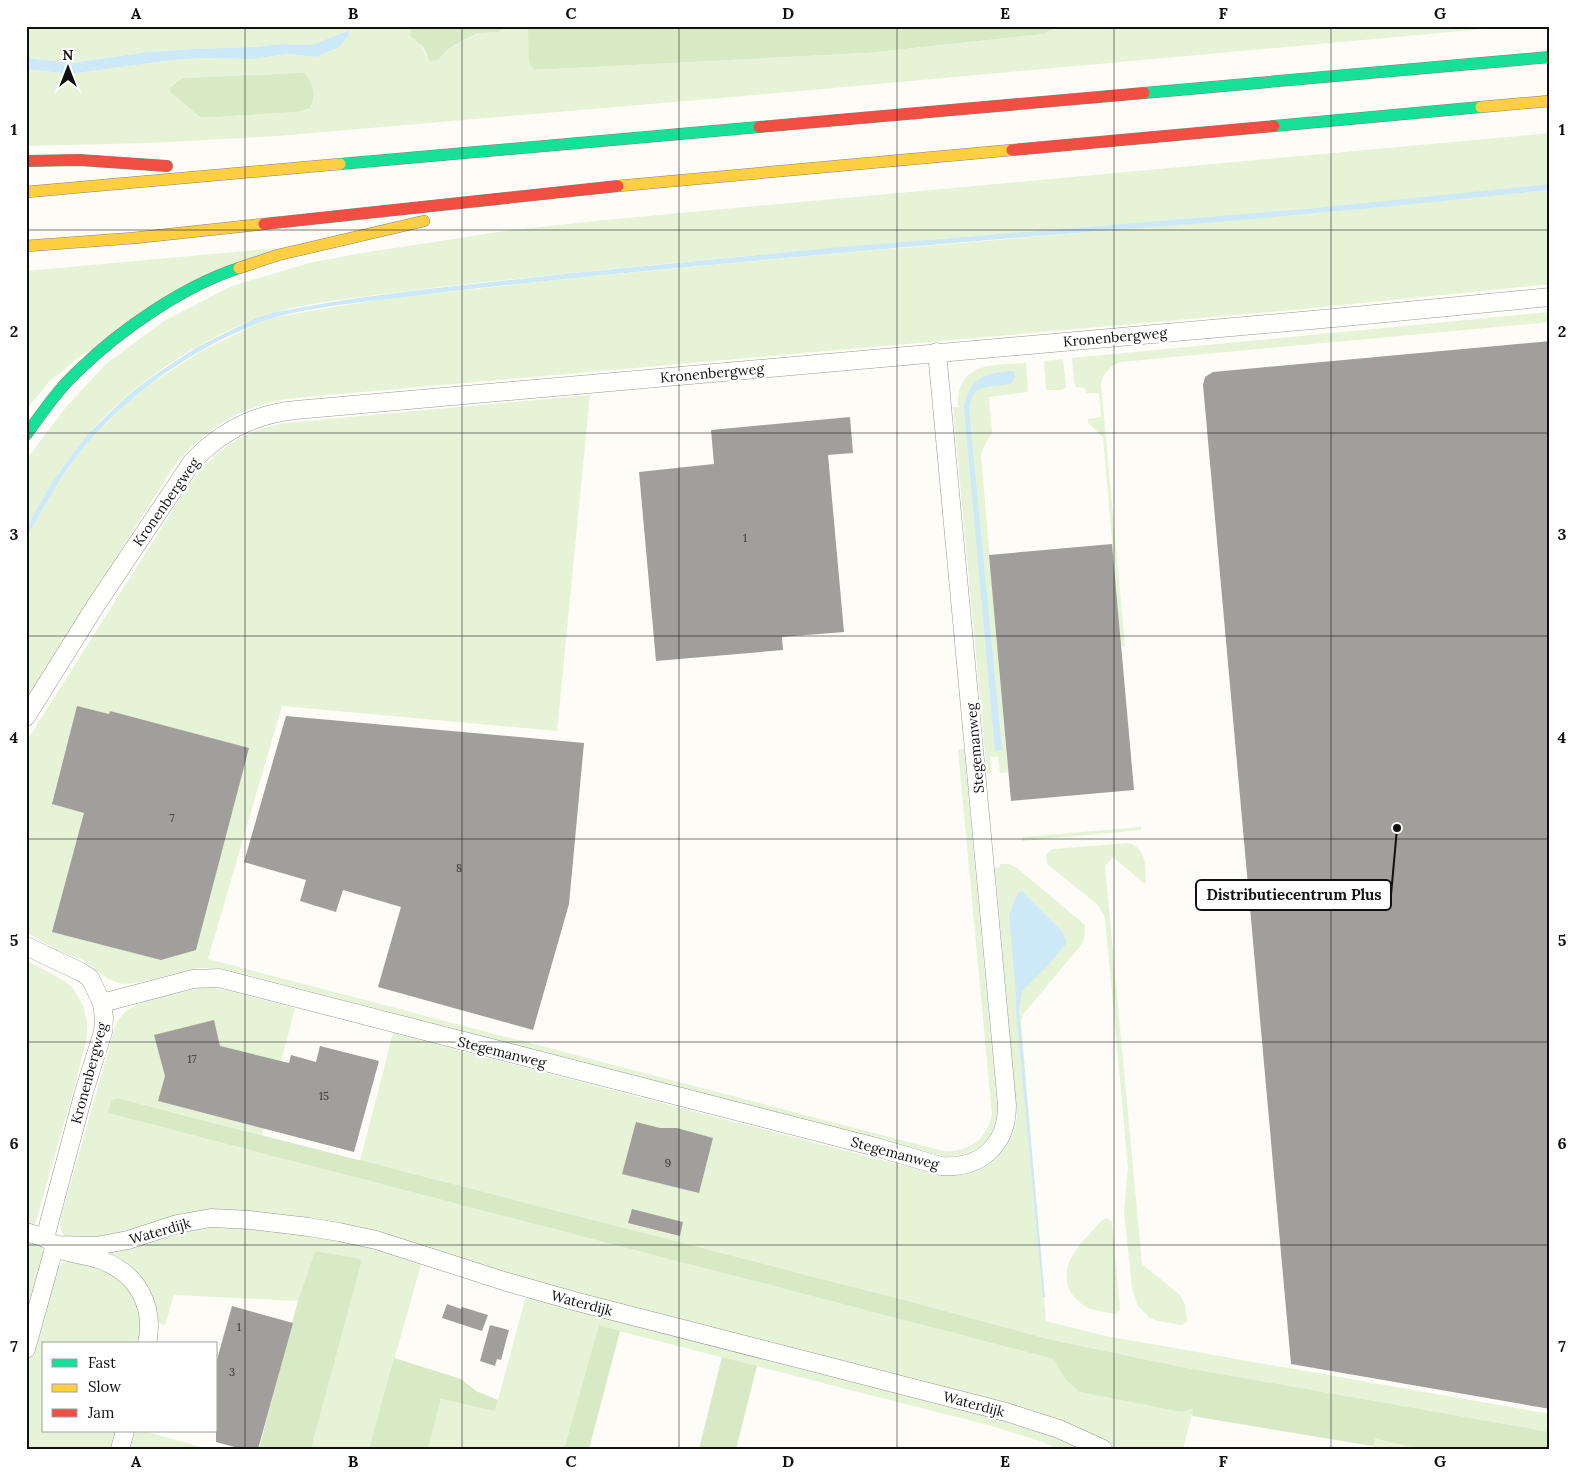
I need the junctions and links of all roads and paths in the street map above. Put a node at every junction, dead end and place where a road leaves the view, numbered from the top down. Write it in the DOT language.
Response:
graph roads {
  1 [pos="1550,57"];
  2 [pos="1550,100"];
  3 [pos="26,161"];
  4 [pos="250,172"];
  5 [pos="26,192"];
  6 [pos="544,193"];
  7 [pos="26,246"];
  8 [pos="1550,297"];
  9 [pos="937,352"];
  10 [pos="26,435"];
  11 [pos="26,717"];
  12 [pos="26,946"];
  13 [pos="102,1002"];
  14 [pos="26,1232"];
  15 [pos="50,1242"];
  16 [pos="148,1342"];
  17 [pos="26,1349"];
  18 [pos="124,1432"];
  19 [pos="120,1449"];
  20 [pos="1103,1449"];
  1 -- 4 [label="highway"];
  2 -- 6 [label="highway"];
  3 -- 4 [label="highway"];
  4 -- 5 [label="highway"];
  6 -- 7 [label="highway"];
  6 -- 10 [label="highway"];
  8 -- 9 [label="street, Kronenbergweg"];
  9 -- 11 [label="street, Kronenbergweg"];
  9 -- 13 [label="street, Stegemanweg"];
  12 -- 13 [label="street, Kronenbergweg"];
  13 -- 15 [label="street, Kronenbergweg"];
  14 -- 15 [label="street, Waterdijk"];
  15 -- 16 [label="street"];
  15 -- 17 [label="street"];
  15 -- 20 [label="street, Waterdijk"];
  18 -- 19 [label="street"];
}
